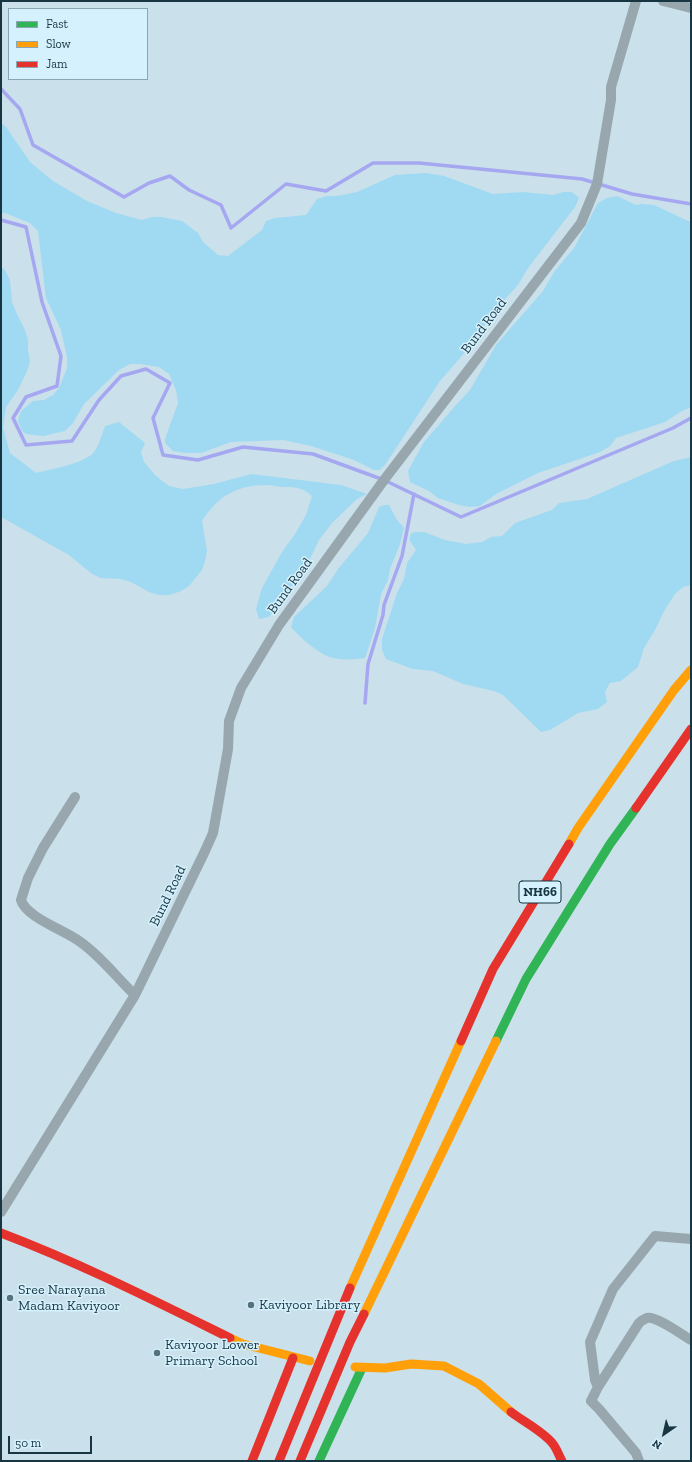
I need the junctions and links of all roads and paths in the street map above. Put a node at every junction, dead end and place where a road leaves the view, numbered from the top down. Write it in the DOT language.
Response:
graph roads {
  1 [pos="636,1"];
  2 [pos="663,1"];
  3 [pos="691,8"];
  4 [pos="691,670"];
  5 [pos="691,729"];
  6 [pos="75,797"];
  7 [pos="135,995"];
  8 [pos="1,1212"];
  9 [pos="1,1233"];
  10 [pos="691,1239"];
  11 [pos="691,1340"];
  12 [pos="293,1358"];
  13 [pos="310,1361"];
  14 [pos="598,1387"];
  15 [pos="252,1461"];
  16 [pos="279,1461"];
  17 [pos="300,1461"];
  18 [pos="319,1461"];
  19 [pos="562,1461"];
  20 [pos="639,1461"];
  1 -- 7 [label="street, Bund Road"];
  2 -- 3 [label="street"];
  4 -- 16 [label="main road, NH66"];
  5 -- 17 [label="main road, NH66"];
  6 -- 7 [label="street"];
  7 -- 8 [label="street, Bund Road"];
  9 -- 12 [label="main road"];
  10 -- 14 [label="street"];
  11 -- 14 [label="street"];
  12 -- 13 [label="main road"];
  12 -- 15 [label="main road"];
  14 -- 20 [label="street"];
  18 -- 19 [label="main road"];
}
